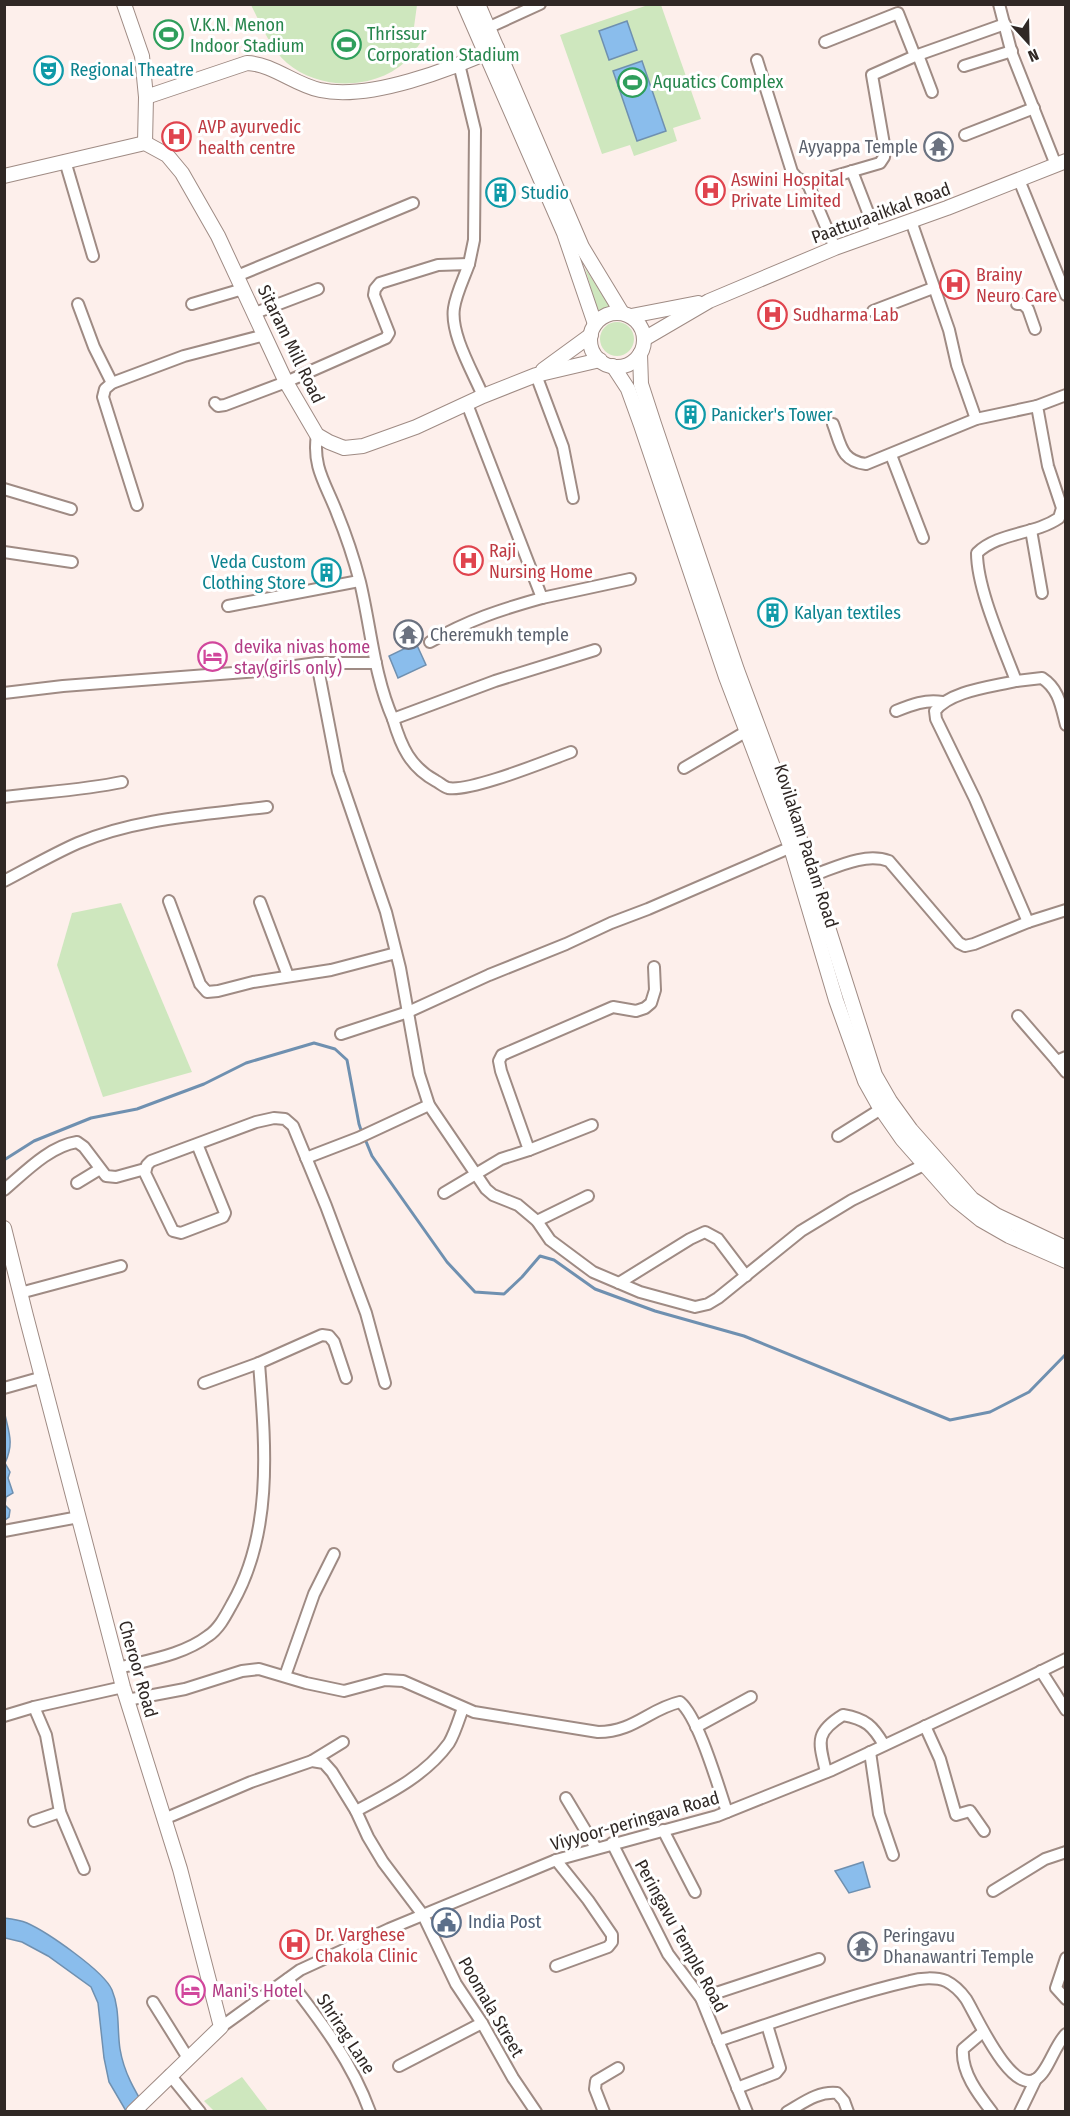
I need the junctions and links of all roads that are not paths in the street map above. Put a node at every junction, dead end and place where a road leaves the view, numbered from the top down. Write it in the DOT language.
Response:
graph roads {
  1 [pos="124,4"];
  2 [pos="464,4"];
  3 [pos="478,4"];
  4 [pos="540,4"];
  5 [pos="999,4"];
  6 [pos="1005,24"];
  7 [pos="483,30"];
  8 [pos="825,42"];
  9 [pos="492,51"];
  10 [pos="1012,51"];
  11 [pos="916,55"];
  12 [pos="757,60"];
  13 [pos="459,64"];
  14 [pos="964,66"];
  15 [pos="932,92"];
  16 [pos="146,97"];
  17 [pos="1034,108"];
  18 [pos="965,135"];
  19 [pos="145,143"];
  20 [pos="65,161"];
  21 [pos="1061,163"];
  22 [pos="852,171"];
  23 [pos="4,176"];
  24 [pos="1019,180"];
  25 [pos="808,184"];
  26 [pos="413,203"];
  27 [pos="565,221"];
  28 [pos="911,221"];
  29 [pos="876,233"];
  30 [pos="835,248"];
  31 [pos="93,256"];
  32 [pos="469,264"];
  33 [pos="237,276"];
  34 [pos="318,288"];
  35 [pos="933,288"];
  36 [pos="243,289"];
  37 [pos="1065,295"];
  38 [pos="709,300"];
  39 [pos="78,304"];
  40 [pos="192,304"];
  41 [pos="1017,304"];
  42 [pos="873,311"];
  43 [pos="255,313"];
  44 [pos="626,315"];
  45 [pos="593,329"];
  46 [pos="1035,329"];
  47 [pos="265,335"];
  48 [pos="644,339"];
  49 [pos="640,354"];
  50 [pos="606,363"];
  51 [pos="536,375"];
  52 [pos="286,382"];
  53 [pos="112,383"];
  54 [pos="1065,395"];
  55 [pos="483,396"];
  56 [pos="215,403"];
  57 [pos="467,404"];
  58 [pos="1037,406"];
  59 [pos="976,419"];
  60 [pos="833,424"];
  61 [pos="318,435"];
  62 [pos="891,455"];
  63 [pos="4,489"];
  64 [pos="573,498"];
  65 [pos="137,505"];
  66 [pos="70,509"];
  67 [pos="1031,530"];
  68 [pos="923,538"];
  69 [pos="4,552"];
  70 [pos="72,562"];
  71 [pos="630,579"];
  72 [pos="359,581"];
  73 [pos="1042,593"];
  74 [pos="542,598"];
  75 [pos="228,606"];
  76 [pos="430,642"];
  77 [pos="595,650"];
  78 [pos="317,663"];
  79 [pos="376,663"];
  80 [pos="1016,681"];
  81 [pos="4,693"];
  82 [pos="942,702"];
  83 [pos="896,711"];
  84 [pos="393,719"];
  85 [pos="1065,725"];
  86 [pos="747,731"];
  87 [pos="571,752"];
  88 [pos="684,768"];
  89 [pos="122,782"];
  90 [pos="4,797"];
  91 [pos="267,807"];
  92 [pos="796,845"];
  93 [pos="811,876"];
  94 [pos="4,881"];
  95 [pos="169,901"];
  96 [pos="260,902"];
  97 [pos="1065,910"];
  98 [pos="1028,922"];
  99 [pos="396,953"];
  100 [pos="654,968"];
  101 [pos="288,976"];
  102 [pos="408,1012"];
  103 [pos="1018,1016"];
  104 [pos="341,1034"];
  105 [pos="1061,1059"];
  106 [pos="1065,1072"];
  107 [pos="429,1105"];
  108 [pos="881,1109"];
  109 [pos="592,1125"];
  110 [pos="838,1136"];
  111 [pos="197,1144"];
  112 [pos="529,1150"];
  113 [pos="306,1158"];
  114 [pos="930,1162"];
  115 [pos="100,1169"];
  116 [pos="145,1169"];
  117 [pos="476,1173"];
  118 [pos="77,1183"];
  119 [pos="4,1190"];
  120 [pos="444,1193"];
  121 [pos="588,1196"];
  122 [pos="537,1221"];
  123 [pos="4,1228"];
  124 [pos="1064,1254"];
  125 [pos="121,1266"];
  126 [pos="746,1276"];
  127 [pos="619,1283"];
  128 [pos="20,1293"];
  129 [pos="259,1363"];
  130 [pos="43,1377"];
  131 [pos="346,1378"];
  132 [pos="204,1383"];
  133 [pos="385,1383"];
  134 [pos="4,1388"];
  135 [pos="79,1517"];
  136 [pos="4,1531"];
  137 [pos="334,1554"];
  138 [pos="1065,1659"];
  139 [pos="118,1668"];
  140 [pos="1041,1671"];
  141 [pos="285,1676"];
  142 [pos="125,1693"];
  143 [pos="751,1697"];
  144 [pos="34,1707"];
  145 [pos="463,1708"];
  146 [pos="1065,1710"];
  147 [pos="4,1716"];
  148 [pos="925,1726"];
  149 [pos="696,1727"];
  150 [pos="343,1742"];
  151 [pos="884,1745"];
  152 [pos="870,1752"];
  153 [pos="312,1761"];
  154 [pos="826,1772"];
  155 [pos="566,1798"];
  156 [pos="356,1811"];
  157 [pos="60,1812"];
  158 [pos="727,1812"];
  159 [pos="164,1819"];
  160 [pos="34,1821"];
  161 [pos="663,1830"];
  162 [pos="984,1831"];
  163 [pos="612,1843"];
  164 [pos="596,1848"];
  165 [pos="1065,1852"];
  166 [pos="893,1855"];
  167 [pos="556,1860"];
  168 [pos="84,1869"];
  169 [pos="993,1891"];
  170 [pos="695,1892"];
  171 [pos="423,1915"];
  172 [pos="1065,1958"];
  173 [pos="819,1959"];
  174 [pos="556,1966"];
  175 [pos="288,1979"];
  176 [pos="701,1998"];
  177 [pos="1065,1999"];
  178 [pos="153,2002"];
  179 [pos="482,2023"];
  180 [pos="767,2025"];
  181 [pos="220,2027"];
  182 [pos="983,2032"];
  183 [pos="1065,2034"];
  184 [pos="718,2041"];
  185 [pos="188,2058"];
  186 [pos="399,2066"];
  187 [pos="618,2068"];
  188 [pos="170,2075"];
  189 [pos="1036,2079"];
  190 [pos="737,2088"];
  191 [pos="133,2112"];
  192 [pos="200,2112"];
  193 [pos="370,2112"];
  194 [pos="536,2112"];
  195 [pos="604,2112"];
  196 [pos="747,2112"];
  197 [pos="788,2112"];
  198 [pos="848,2112"];
  199 [pos="992,2112"];
  200 [pos="1020,2112"];
  1 -- 16 [label="main road"];
  2 -- 7 [label="main road"];
  3 -- 7 [label="main road"];
  4 -- 7 [label="street"];
  5 -- 6 [label="street"];
  6 -- 10 [label="street"];
  6 -- 11 [label="street"];
  7 -- 9 [label="main road"];
  8 -- 11 [label="street"];
  9 -- 13 [label="main road"];
  9 -- 27 [label="main road"];
  10 -- 14 [label="street"];
  10 -- 17 [label="street"];
  11 -- 15 [label="street"];
  11 -- 22 [label="street"];
  12 -- 25 [label="street"];
  13 -- 16 [label="main road"];
  13 -- 32 [label="street"];
  16 -- 19 [label="main road"];
  17 -- 18 [label="street"];
  17 -- 21 [label="street"];
  19 -- 20 [label="main road"];
  19 -- 33 [label="main road, Sitaram Mill Road"];
  20 -- 23 [label="main road"];
  20 -- 31 [label="street"];
  21 -- 24 [label="main road, Paatturaaikkal Road"];
  22 -- 25 [label="street"];
  22 -- 29 [label="street"];
  24 -- 28 [label="main road, Paatturaaikkal Road"];
  24 -- 37 [label="street"];
  25 -- 30 [label="street"];
  26 -- 33 [label="street"];
  27 -- 44 [label="main road"];
  27 -- 45 [label="main road"];
  28 -- 29 [label="main road, Paatturaaikkal Road"];
  28 -- 35 [label="street"];
  29 -- 30 [label="main road, Paatturaaikkal Road"];
  30 -- 38 [label="main road, Paatturaaikkal Road"];
  32 -- 52 [label="street"];
  32 -- 55 [label="street"];
  33 -- 36 [label="main road, Sitaram Mill Road"];
  34 -- 43 [label="street"];
  35 -- 42 [label="street"];
  35 -- 59 [label="street"];
  36 -- 40 [label="street"];
  36 -- 43 [label="main road, Sitaram Mill Road"];
  38 -- 44 [label="main road"];
  38 -- 48 [label="main road"];
  39 -- 53 [label="street"];
  41 -- 46 [label="street"];
  43 -- 47 [label="main road, Sitaram Mill Road"];
  44 -- 45 [label="main road"];
  44 -- 48 [label="main road"];
  45 -- 50 [label="main road"];
  45 -- 51 [label="main road"];
  47 -- 52 [label="main road, Sitaram Mill Road"];
  47 -- 53 [label="street"];
  48 -- 49 [label="main road"];
  49 -- 50 [label="main road"];
  49 -- 92 [label="main road, Kovilakam Padam Road"];
  50 -- 51 [label="main road"];
  50 -- 86 [label="main road, Kovilakam Padam Road"];
  51 -- 55 [label="main road"];
  51 -- 64 [label="street"];
  52 -- 56 [label="street"];
  52 -- 61 [label="main road, Sitaram Mill Road"];
  53 -- 65 [label="street"];
  54 -- 58 [label="street"];
  55 -- 57 [label="main road"];
  57 -- 61 [label="main road"];
  57 -- 74 [label="street"];
  58 -- 59 [label="street"];
  58 -- 67 [label="street"];
  59 -- 62 [label="street"];
  60 -- 62 [label="street"];
  61 -- 72 [label="street"];
  62 -- 68 [label="street"];
  63 -- 66 [label="street"];
  67 -- 73 [label="street"];
  67 -- 80 [label="street"];
  69 -- 70 [label="street"];
  71 -- 74 [label="street"];
  72 -- 75 [label="street"];
  72 -- 79 [label="street"];
  74 -- 76 [label="street"];
  77 -- 84 [label="street"];
  78 -- 79 [label="street"];
  78 -- 81 [label="street"];
  78 -- 99 [label="street"];
  79 -- 84 [label="street"];
  80 -- 82 [label="street"];
  80 -- 85 [label="street"];
  82 -- 83 [label="street"];
  82 -- 98 [label="street"];
  84 -- 87 [label="street"];
  86 -- 88 [label="street"];
  86 -- 92 [label="main road, Kovilakam Padam Road"];
  89 -- 90 [label="street"];
  91 -- 94 [label="street"];
  92 -- 93 [label="main road, Kovilakam Padam Road"];
  92 -- 102 [label="street"];
  92 -- 108 [label="main road, Kovilakam Padam Road"];
  93 -- 98 [label="street"];
  93 -- 114 [label="main road, Kovilakam Padam Road"];
  95 -- 101 [label="street"];
  96 -- 101 [label="street"];
  97 -- 98 [label="street"];
  99 -- 101 [label="street"];
  99 -- 102 [label="street"];
  100 -- 112 [label="street"];
  102 -- 104 [label="street"];
  102 -- 107 [label="street"];
  103 -- 105 [label="street"];
  105 -- 106 [label="street"];
  107 -- 113 [label="street"];
  107 -- 117 [label="street"];
  108 -- 110 [label="street"];
  108 -- 114 [label="main road, Kovilakam Padam Road"];
  109 -- 112 [label="street"];
  111 -- 113 [label="street"];
  111 -- 116 [label="street"];
  111 -- 116 [label="street"];
  112 -- 117 [label="street"];
  113 -- 133 [label="street"];
  114 -- 124 [label="main road, Kovilakam Padam Road"];
  114 -- 126 [label="street"];
  115 -- 116 [label="street"];
  115 -- 118 [label="street"];
  115 -- 119 [label="street"];
  117 -- 120 [label="street"];
  117 -- 122 [label="street"];
  121 -- 122 [label="street"];
  122 -- 127 [label="street"];
  123 -- 128 [label="main road, Cheroor Road"];
  125 -- 128 [label="street"];
  126 -- 127 [label="street"];
  126 -- 127 [label="street"];
  128 -- 130 [label="main road, Cheroor Road"];
  129 -- 131 [label="street"];
  129 -- 132 [label="street"];
  129 -- 139 [label="street"];
  130 -- 134 [label="street"];
  130 -- 135 [label="main road, Cheroor Road"];
  135 -- 136 [label="street"];
  135 -- 139 [label="main road, Cheroor Road"];
  137 -- 141 [label="street"];
  138 -- 140 [label="street, Viyyoor-peringava Road"];
  139 -- 142 [label="main road, Cheroor Road"];
  140 -- 146 [label="street"];
  140 -- 148 [label="street, Viyyoor-peringava Road"];
  141 -- 142 [label="street"];
  141 -- 145 [label="street"];
  142 -- 144 [label="street"];
  142 -- 159 [label="main road, Cheroor Road"];
  143 -- 149 [label="street"];
  144 -- 147 [label="street"];
  144 -- 157 [label="street"];
  145 -- 149 [label="street"];
  145 -- 156 [label="street"];
  148 -- 151 [label="street, Viyyoor-peringava Road"];
  148 -- 162 [label="street"];
  149 -- 158 [label="street"];
  150 -- 153 [label="street"];
  151 -- 152 [label="street, Viyyoor-peringava Road"];
  151 -- 154 [label="street"];
  152 -- 154 [label="street, Viyyoor-peringava Road"];
  152 -- 166 [label="street"];
  153 -- 156 [label="street, Poomala Street"];
  153 -- 159 [label="street"];
  154 -- 158 [label="street, Viyyoor-peringava Road"];
  155 -- 164 [label="street"];
  156 -- 171 [label="street, Poomala Street"];
  157 -- 160 [label="street"];
  157 -- 168 [label="street"];
  158 -- 161 [label="street, Viyyoor-peringava Road"];
  159 -- 181 [label="main road, Cheroor Road"];
  161 -- 163 [label="street, Viyyoor-peringava Road"];
  161 -- 170 [label="street"];
  163 -- 164 [label="street, Viyyoor-peringava Road"];
  163 -- 176 [label="street, Peringavu Temple Road"];
  164 -- 167 [label="street, Viyyoor-peringava Road"];
  165 -- 169 [label="street"];
  167 -- 171 [label="street, Viyyoor-peringava Road"];
  167 -- 174 [label="street"];
  171 -- 175 [label="street, Viyyoor-peringava Road"];
  171 -- 179 [label="street, Poomala Street"];
  172 -- 177 [label="street"];
  173 -- 176 [label="street"];
  175 -- 181 [label="street, Viyyoor-peringava Road"];
  175 -- 193 [label="street, Shrirag Lane"];
  176 -- 184 [label="street, Peringavu Temple Road"];
  178 -- 185 [label="street"];
  179 -- 186 [label="street"];
  179 -- 194 [label="street, Poomala Street"];
  180 -- 182 [label="street"];
  180 -- 184 [label="street"];
  180 -- 190 [label="street"];
  181 -- 185 [label="main road"];
  182 -- 189 [label="street"];
  182 -- 199 [label="street"];
  183 -- 189 [label="street"];
  184 -- 190 [label="street, Peringavu Temple Road"];
  185 -- 188 [label="main road"];
  187 -- 195 [label="street"];
  188 -- 191 [label="main road"];
  188 -- 192 [label="street"];
  189 -- 200 [label="street"];
  190 -- 196 [label="street, Peringavu Temple Road"];
  197 -- 198 [label="street"];
}
